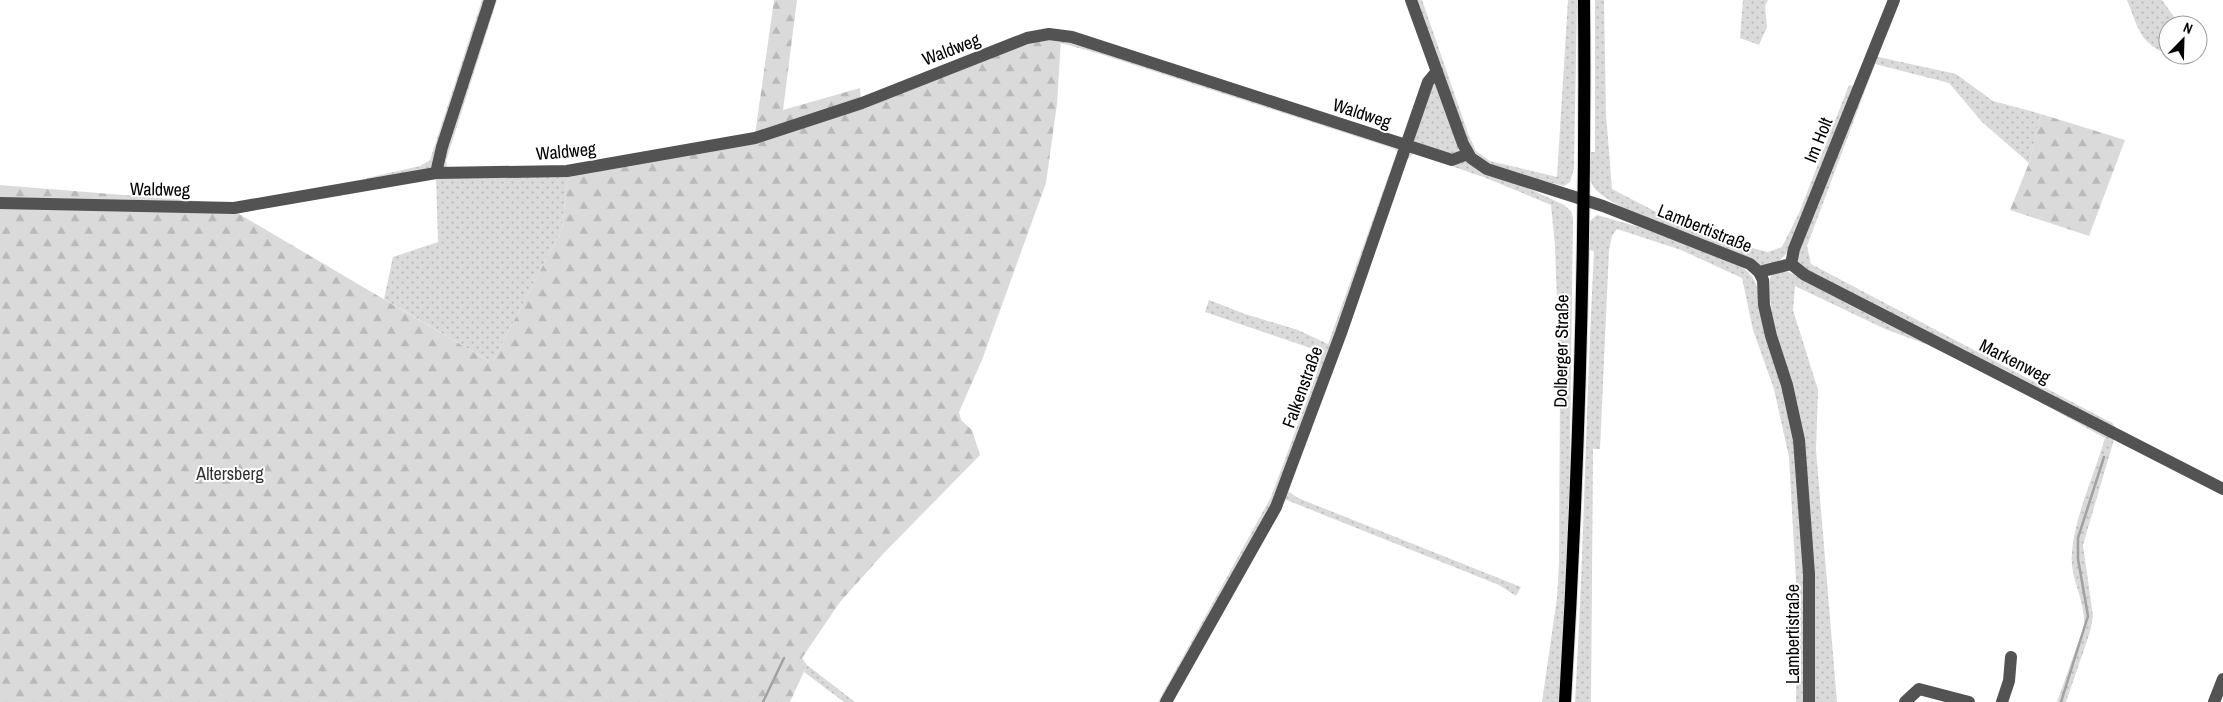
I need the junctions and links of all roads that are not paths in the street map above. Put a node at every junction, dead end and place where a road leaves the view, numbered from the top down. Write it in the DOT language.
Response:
graph roads {
  1 [pos="490,0"];
  2 [pos="1411,0"];
  3 [pos="1584,0"];
  4 [pos="1894,0"];
  5 [pos="1437,70"];
  6 [pos="1406,146"];
  7 [pos="1468,154"];
  8 [pos="436,173"];
  9 [pos="1582,199"];
  10 [pos="0,203"];
  11 [pos="1791,264"];
  12 [pos="1759,272"];
  13 [pos="2223,489"];
  14 [pos="2011,657"];
  15 [pos="2223,679"];
  16 [pos="1166,702"];
  17 [pos="1565,702"];
  18 [pos="1809,702"];
  19 [pos="1905,702"];
  20 [pos="1969,702"];
  21 [pos="2002,702"];
  22 [pos="2214,702"];
  1 -- 8 [label="street"];
  2 -- 5 [label="street"];
  3 -- 9 [label="main road, Dolberger Straße"];
  4 -- 11 [label="street, Im Holt"];
  5 -- 6 [label="street, Falkenstraße"];
  5 -- 7 [label="street"];
  6 -- 7 [label="street, Waldweg"];
  6 -- 8 [label="street, Waldweg"];
  6 -- 16 [label="street, Falkenstraße"];
  7 -- 9 [label="street, Lambertistraße"];
  8 -- 10 [label="street, Waldweg"];
  9 -- 12 [label="street, Lambertistraße"];
  9 -- 17 [label="main road, Dolberger Straße"];
  11 -- 12 [label="street"];
  11 -- 13 [label="street, Markenweg"];
  12 -- 18 [label="street, Lambertistraße"];
  14 -- 21 [label="street"];
  15 -- 22 [label="street"];
  19 -- 20 [label="street"];
}
